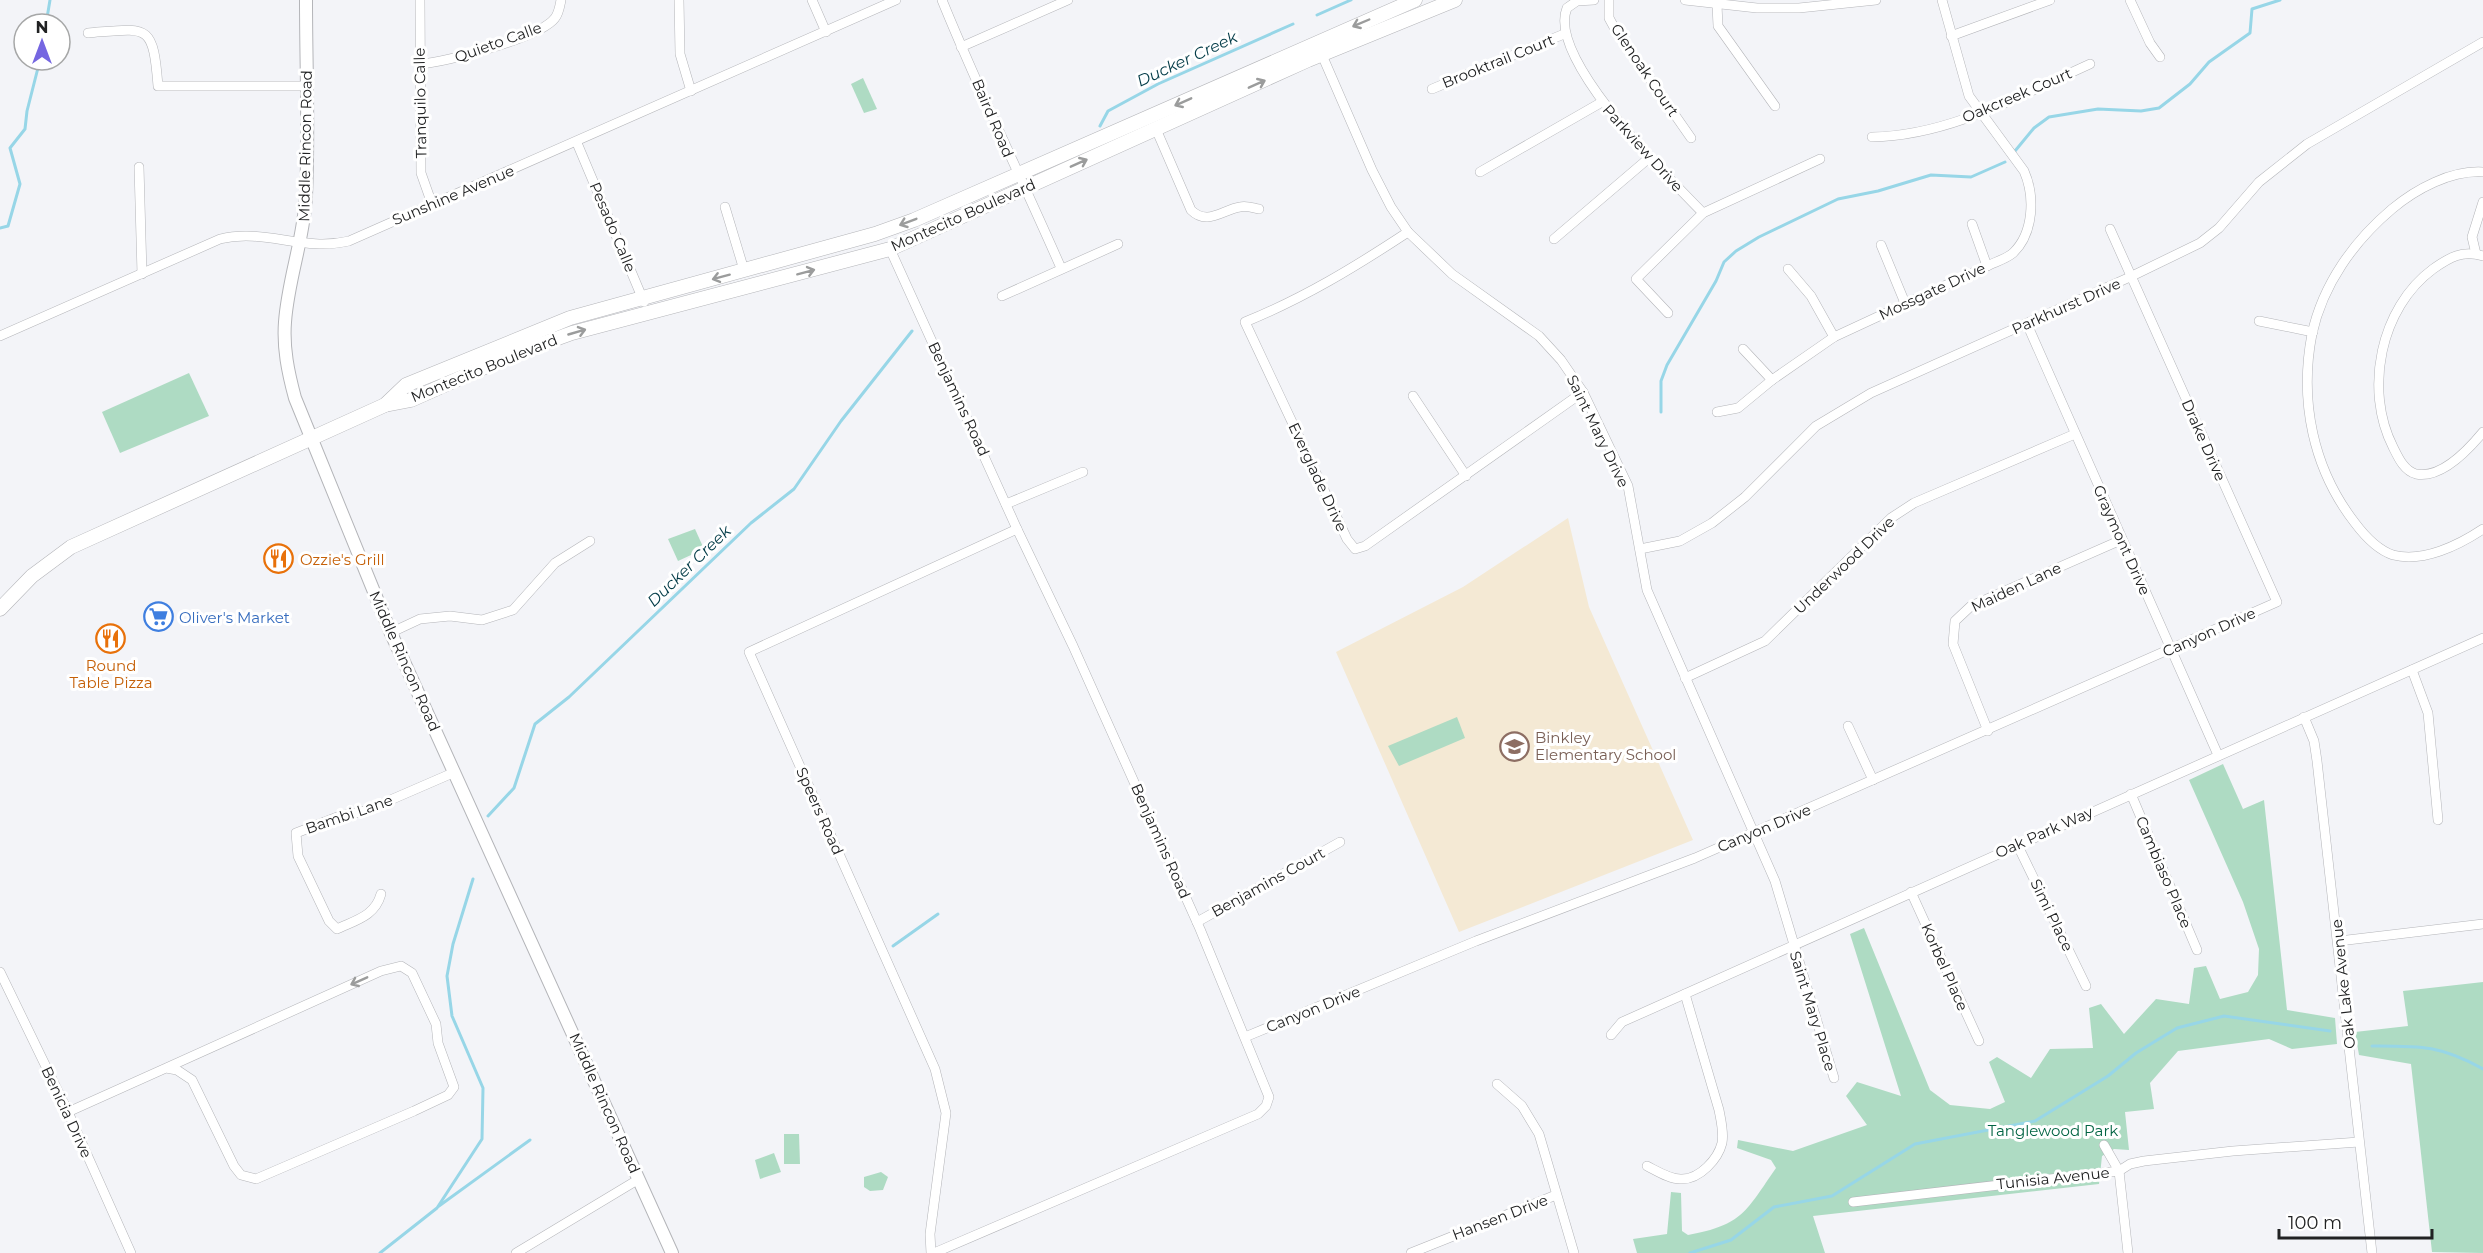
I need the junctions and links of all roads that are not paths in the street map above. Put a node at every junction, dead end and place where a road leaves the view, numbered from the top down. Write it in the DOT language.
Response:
graph roads {
  1 [pos="306,0"];
  2 [pos="420,0"];
  3 [pos="561,0"];
  4 [pos="679,0"];
  5 [pos="812,0"];
  6 [pos="896,0"];
  7 [pos="942,0"];
  8 [pos="1068,0"];
  9 [pos="1415,0"];
  10 [pos="1455,0"];
  11 [pos="1594,0"];
  12 [pos="1609,0"];
  13 [pos="1685,0"];
  14 [pos="1876,0"];
  15 [pos="1942,0"];
  16 [pos="2050,0"];
  17 [pos="2130,0"];
  18 [pos="1717,5"];
  19 [pos="826,32"];
  20 [pos="88,33"];
  21 [pos="1564,34"];
  22 [pos="1951,36"];
  23 [pos="2483,42"];
  24 [pos="961,47"];
  25 [pos="1322,55"];
  26 [pos="2160,57"];
  27 [pos="420,64"];
  28 [pos="2090,64"];
  29 [pos="307,86"];
  30 [pos="1432,89"];
  31 [pos="691,91"];
  32 [pos="1602,102"];
  33 [pos="1775,106"];
  34 [pos="1980,114"];
  35 [pos="1156,129"];
  36 [pos="1872,137"];
  37 [pos="1691,138"];
  38 [pos="577,142"];
  39 [pos="1649,158"];
  40 [pos="1820,159"];
  41 [pos="139,167"];
  42 [pos="1480,172"];
  43 [pos="2483,172"];
  44 [pos="1022,181"];
  45 [pos="2483,201"];
  46 [pos="432,204"];
  47 [pos="726,207"];
  48 [pos="1259,209"];
  49 [pos="1702,213"];
  50 [pos="1972,224"];
  51 [pos="2110,229"];
  52 [pos="1408,232"];
  53 [pos="1554,239"];
  54 [pos="300,243"];
  55 [pos="1118,244"];
  56 [pos="1881,245"];
  57 [pos="2483,246"];
  58 [pos="890,249"];
  59 [pos="2479,255"];
  60 [pos="1987,266"];
  61 [pos="1061,268"];
  62 [pos="1788,268"];
  63 [pos="744,270"];
  64 [pos="142,274"];
  65 [pos="2130,277"];
  66 [pos="1002,296"];
  67 [pos="643,298"];
  68 [pos="1905,303"];
  69 [pos="647,313"];
  70 [pos="1668,313"];
  71 [pos="2259,321"];
  72 [pos="2027,324"];
  73 [pos="2313,332"];
  74 [pos="0,336"];
  75 [pos="1834,337"];
  76 [pos="1743,349"];
  77 [pos="1772,380"];
  78 [pos="1583,392"];
  79 [pos="1413,396"];
  80 [pos="385,405"];
  81 [pos="1717,412"];
  82 [pos="2483,432"];
  83 [pos="2075,434"];
  84 [pos="310,439"];
  85 [pos="1083,472"];
  86 [pos="1466,476"];
  87 [pos="1006,504"];
  88 [pos="1017,529"];
  89 [pos="2483,529"];
  90 [pos="2121,540"];
  91 [pos="590,541"];
  92 [pos="1640,549"];
  93 [pos="2277,602"];
  94 [pos="0,609"];
  95 [pos="390,633"];
  96 [pos="2483,638"];
  97 [pos="2170,649"];
  98 [pos="2412,670"];
  99 [pos="1684,678"];
  100 [pos="2304,717"];
  101 [pos="1848,726"];
  102 [pos="1988,731"];
  103 [pos="2218,755"];
  104 [pos="455,772"];
  105 [pos="1874,780"];
  106 [pos="2131,794"];
  107 [pos="2439,820"];
  108 [pos="1753,832"];
  109 [pos="1340,842"];
  110 [pos="2018,844"];
  111 [pos="1911,892"];
  112 [pos="381,894"];
  113 [pos="1197,922"];
  114 [pos="2483,924"];
  115 [pos="2339,940"];
  116 [pos="1793,944"];
  117 [pos="2197,950"];
  118 [pos="0,972"];
  119 [pos="2086,986"];
  120 [pos="1685,994"];
  121 [pos="1611,1035"];
  122 [pos="1245,1037"];
  123 [pos="1978,1041"];
  124 [pos="166,1068"];
  125 [pos="1834,1078"];
  126 [pos="1497,1084"];
  127 [pos="68,1112"];
  128 [pos="2359,1142"];
  129 [pos="2104,1145"];
  130 [pos="1647,1166"];
  131 [pos="2119,1171"];
  132 [pos="639,1179"];
  133 [pos="1556,1195"];
  134 [pos="1853,1202"];
  135 [pos="131,1253"];
  136 [pos="516,1253"];
  137 [pos="672,1253"];
  138 [pos="933,1253"];
  139 [pos="1411,1253"];
  140 [pos="1574,1253"];
  141 [pos="2128,1253"];
  142 [pos="2372,1253"];
  1 -- 29 [label="street, Middle Rincon Road"];
  2 -- 27 [label="street, Tranquilo Calle"];
  3 -- 27 [label="street, Quieto Calle"];
  4 -- 31 [label="street"];
  5 -- 19 [label="street"];
  6 -- 19 [label="street, Sunshine Avenue"];
  7 -- 24 [label="street, Baird Road"];
  8 -- 24 [label="street"];
  9 -- 44 [label="main road, Montecito Boulevard, one-way"];
  10 -- 25 [label="main road, Montecito Boulevard"];
  11 -- 21 [label="street"];
  12 -- 37 [label="street, Glenoak Court"];
  13 -- 18 [label="street"];
  14 -- 18 [label="street"];
  15 -- 22 [label="street, Mossgate Drive"];
  16 -- 22 [label="street"];
  17 -- 26 [label="street"];
  18 -- 33 [label="street"];
  19 -- 31 [label="street, Sunshine Avenue"];
  20 -- 29 [label="street"];
  21 -- 30 [label="street, Brooktrail Court"];
  21 -- 32 [label="street, Parkview Drive"];
  22 -- 34 [label="street, Mossgate Drive"];
  23 -- 65 [label="street, Parkhurst Drive"];
  24 -- 44 [label="street, Baird Road"];
  35 -- 25 [label="main road, Montecito Boulevard, one-way"];
  25 -- 52 [label="street, Saint Mary Drive"];
  27 -- 46 [label="street, Tranquilo Calle"];
  28 -- 34 [label="street, Oakcreek Court"];
  29 -- 54 [label="street, Middle Rincon Road"];
  31 -- 38 [label="street, Sunshine Avenue"];
  32 -- 39 [label="street, Parkview Drive"];
  32 -- 42 [label="street"];
  34 -- 36 [label="street, Oakcreek Court"];
  34 -- 60 [label="street, Mossgate Drive"];
  44 -- 35 [label="main road, Montecito Boulevard, one-way"];
  35 -- 48 [label="street"];
  38 -- 46 [label="street, Sunshine Avenue"];
  38 -- 67 [label="street, Pesado Calle"];
  39 -- 49 [label="street, Parkview Drive"];
  39 -- 53 [label="street"];
  40 -- 49 [label="street"];
  41 -- 64 [label="street"];
  43 -- 73 [label="street"];
  44 -- 58 [label="main road, Montecito Boulevard"];
  44 -- 61 [label="street, Baird Road"];
  44 -- 63 [label="main road, Montecito Boulevard, one-way"];
  45 -- 59 [label="street"];
  46 -- 54 [label="street, Sunshine Avenue"];
  47 -- 63 [label="street"];
  49 -- 70 [label="street"];
  50 -- 60 [label="street"];
  51 -- 65 [label="street, Drake Drive"];
  52 -- 78 [label="street, Saint Mary Drive"];
  52 -- 86 [label="street, Everglade Drive"];
  54 -- 64 [label="street, Sunshine Avenue"];
  54 -- 84 [label="street, Middle Rincon Road"];
  55 -- 61 [label="street"];
  56 -- 68 [label="street"];
  57 -- 59 [label="street"];
  69 -- 58 [label="main road, Montecito Boulevard, one-way"];
  58 -- 87 [label="street, Benjamins Road"];
  59 -- 82 [label="street"];
  60 -- 68 [label="street, Mossgate Drive"];
  61 -- 66 [label="street"];
  62 -- 75 [label="street"];
  63 -- 67 [label="main road, Montecito Boulevard, one-way"];
  64 -- 74 [label="street, Sunshine Avenue"];
  65 -- 72 [label="street, Parkhurst Drive"];
  65 -- 93 [label="street, Drake Drive"];
  67 -- 69 [label="street, Pesado Calle"];
  67 -- 80 [label="main road, Montecito Boulevard"];
  68 -- 75 [label="street, Mossgate Drive"];
  80 -- 69 [label="main road, Montecito Boulevard, one-way"];
  71 -- 73 [label="street"];
  72 -- 83 [label="street, Graymont Drive"];
  72 -- 92 [label="street, Parkhurst Drive"];
  73 -- 89 [label="street"];
  75 -- 77 [label="street, Mossgate Drive"];
  76 -- 77 [label="street"];
  77 -- 81 [label="street, Mossgate Drive"];
  78 -- 86 [label="street, Everglade Drive"];
  78 -- 92 [label="street, Saint Mary Drive"];
  79 -- 86 [label="street"];
  80 -- 84 [label="main road, Montecito Boulevard"];
  83 -- 90 [label="street, Graymont Drive"];
  83 -- 99 [label="street, Underwood Drive"];
  84 -- 94 [label="main road, Montecito Boulevard"];
  84 -- 95 [label="street, Middle Rincon Road"];
  85 -- 87 [label="street"];
  87 -- 88 [label="street, Benjamins Road"];
  88 -- 113 [label="street, Benjamins Road"];
  88 -- 138 [label="street, Speers Road"];
  90 -- 97 [label="street, Graymont Drive"];
  90 -- 102 [label="street, Maiden Lane"];
  91 -- 95 [label="street"];
  92 -- 99 [label="street, Saint Mary Drive"];
  93 -- 97 [label="street, Canyon Drive"];
  95 -- 104 [label="street, Middle Rincon Road"];
  96 -- 98 [label="street, Oak Park Way"];
  97 -- 102 [label="street, Canyon Drive"];
  97 -- 103 [label="street, Graymont Drive"];
  98 -- 100 [label="street, Oak Park Way"];
  98 -- 107 [label="street"];
  99 -- 108 [label="street, Saint Mary Drive"];
  100 -- 103 [label="street, Oak Park Way"];
  100 -- 115 [label="street, Oak Lake Avenue"];
  101 -- 105 [label="street"];
  102 -- 105 [label="street, Canyon Drive"];
  103 -- 106 [label="street, Oak Park Way"];
  104 -- 112 [label="street, Bambi Lane"];
  104 -- 132 [label="street, Middle Rincon Road"];
  105 -- 108 [label="street, Canyon Drive"];
  106 -- 110 [label="street, Oak Park Way"];
  106 -- 117 [label="street, Cambiaso Place"];
  108 -- 116 [label="street, Saint Mary Drive"];
  108 -- 122 [label="street, Canyon Drive"];
  109 -- 113 [label="street, Benjamins Court"];
  110 -- 111 [label="street, Oak Park Way"];
  110 -- 119 [label="street, Simi Place"];
  111 -- 116 [label="street, Oak Park Way"];
  111 -- 123 [label="street, Korbel Place"];
  113 -- 122 [label="street, Benjamins Road"];
  114 -- 115 [label="street"];
  115 -- 128 [label="street, Oak Lake Avenue"];
  116 -- 120 [label="street, Oak Park Way"];
  116 -- 125 [label="street, Saint Mary Place"];
  118 -- 127 [label="street, Benicia Drive"];
  120 -- 121 [label="street, Oak Park Way"];
  120 -- 130 [label="street"];
  122 -- 138 [label="street, Benjamins Road"];
  124 -- 124 [label="street, one-way"];
  124 -- 127 [label="street"];
  126 -- 133 [label="street"];
  127 -- 135 [label="street, Benicia Drive"];
  128 -- 131 [label="street, Tunisia Avenue"];
  128 -- 142 [label="street, Oak Lake Avenue"];
  129 -- 131 [label="street"];
  131 -- 134 [label="street, Tunisia Avenue"];
  131 -- 141 [label="street"];
  132 -- 136 [label="street"];
  132 -- 137 [label="street, Middle Rincon Road"];
  133 -- 139 [label="street, Hansen Drive"];
  133 -- 140 [label="street"];
}
